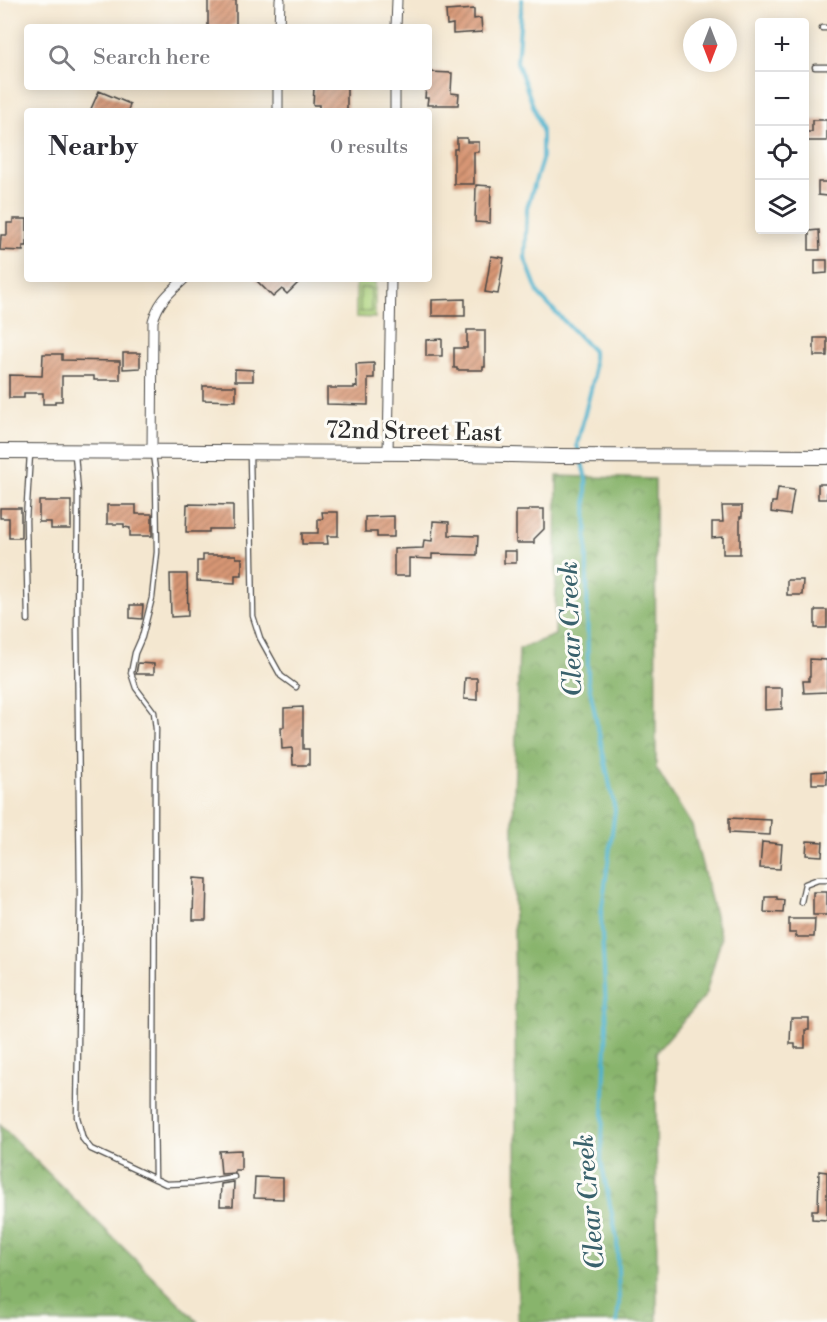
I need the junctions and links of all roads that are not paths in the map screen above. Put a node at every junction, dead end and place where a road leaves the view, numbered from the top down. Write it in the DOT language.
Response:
graph roads {
  1 [pos="280,0"];
  2 [pos="397,0"];
  3 [pos="279,24"];
  4 [pos="396,24"];
  5 [pos="827,67"];
  6 [pos="816,68"];
  7 [pos="278,90"];
  8 [pos="395,90"];
  9 [pos="278,108"];
  10 [pos="395,108"];
  11 [pos="181,282"];
  12 [pos="391,282"];
  13 [pos="0,451"];
  14 [pos="30,451"];
  15 [pos="74,451"];
  16 [pos="152,452"];
  17 [pos="250,453"];
  18 [pos="388,453"];
  19 [pos="827,457"];
  20 [pos="28,620"];
  21 [pos="296,687"];
  22 [pos="827,879"];
  23 [pos="801,902"];
  24 [pos="234,1177"];
  25 [pos="155,1179"];
  1 -- 3 [label="street"];
  2 -- 4 [label="street"];
  5 -- 6 [label="lane"];
  7 -- 9 [label="street"];
  8 -- 10 [label="street"];
  11 -- 16 [label="street"];
  12 -- 18 [label="street"];
  13 -- 14 [label="main road, 72nd Street East"];
  14 -- 15 [label="main road, 72nd Street East"];
  14 -- 20 [label="lane"];
  15 -- 16 [label="main road, 72nd Street East"];
  15 -- 25 [label="lane"];
  16 -- 17 [label="main road, 72nd Street East"];
  16 -- 25 [label="lane"];
  17 -- 18 [label="main road, 72nd Street East"];
  17 -- 21 [label="lane"];
  18 -- 19 [label="main road, 72nd Street East"];
  22 -- 23 [label="lane"];
  24 -- 25 [label="lane"];
}
